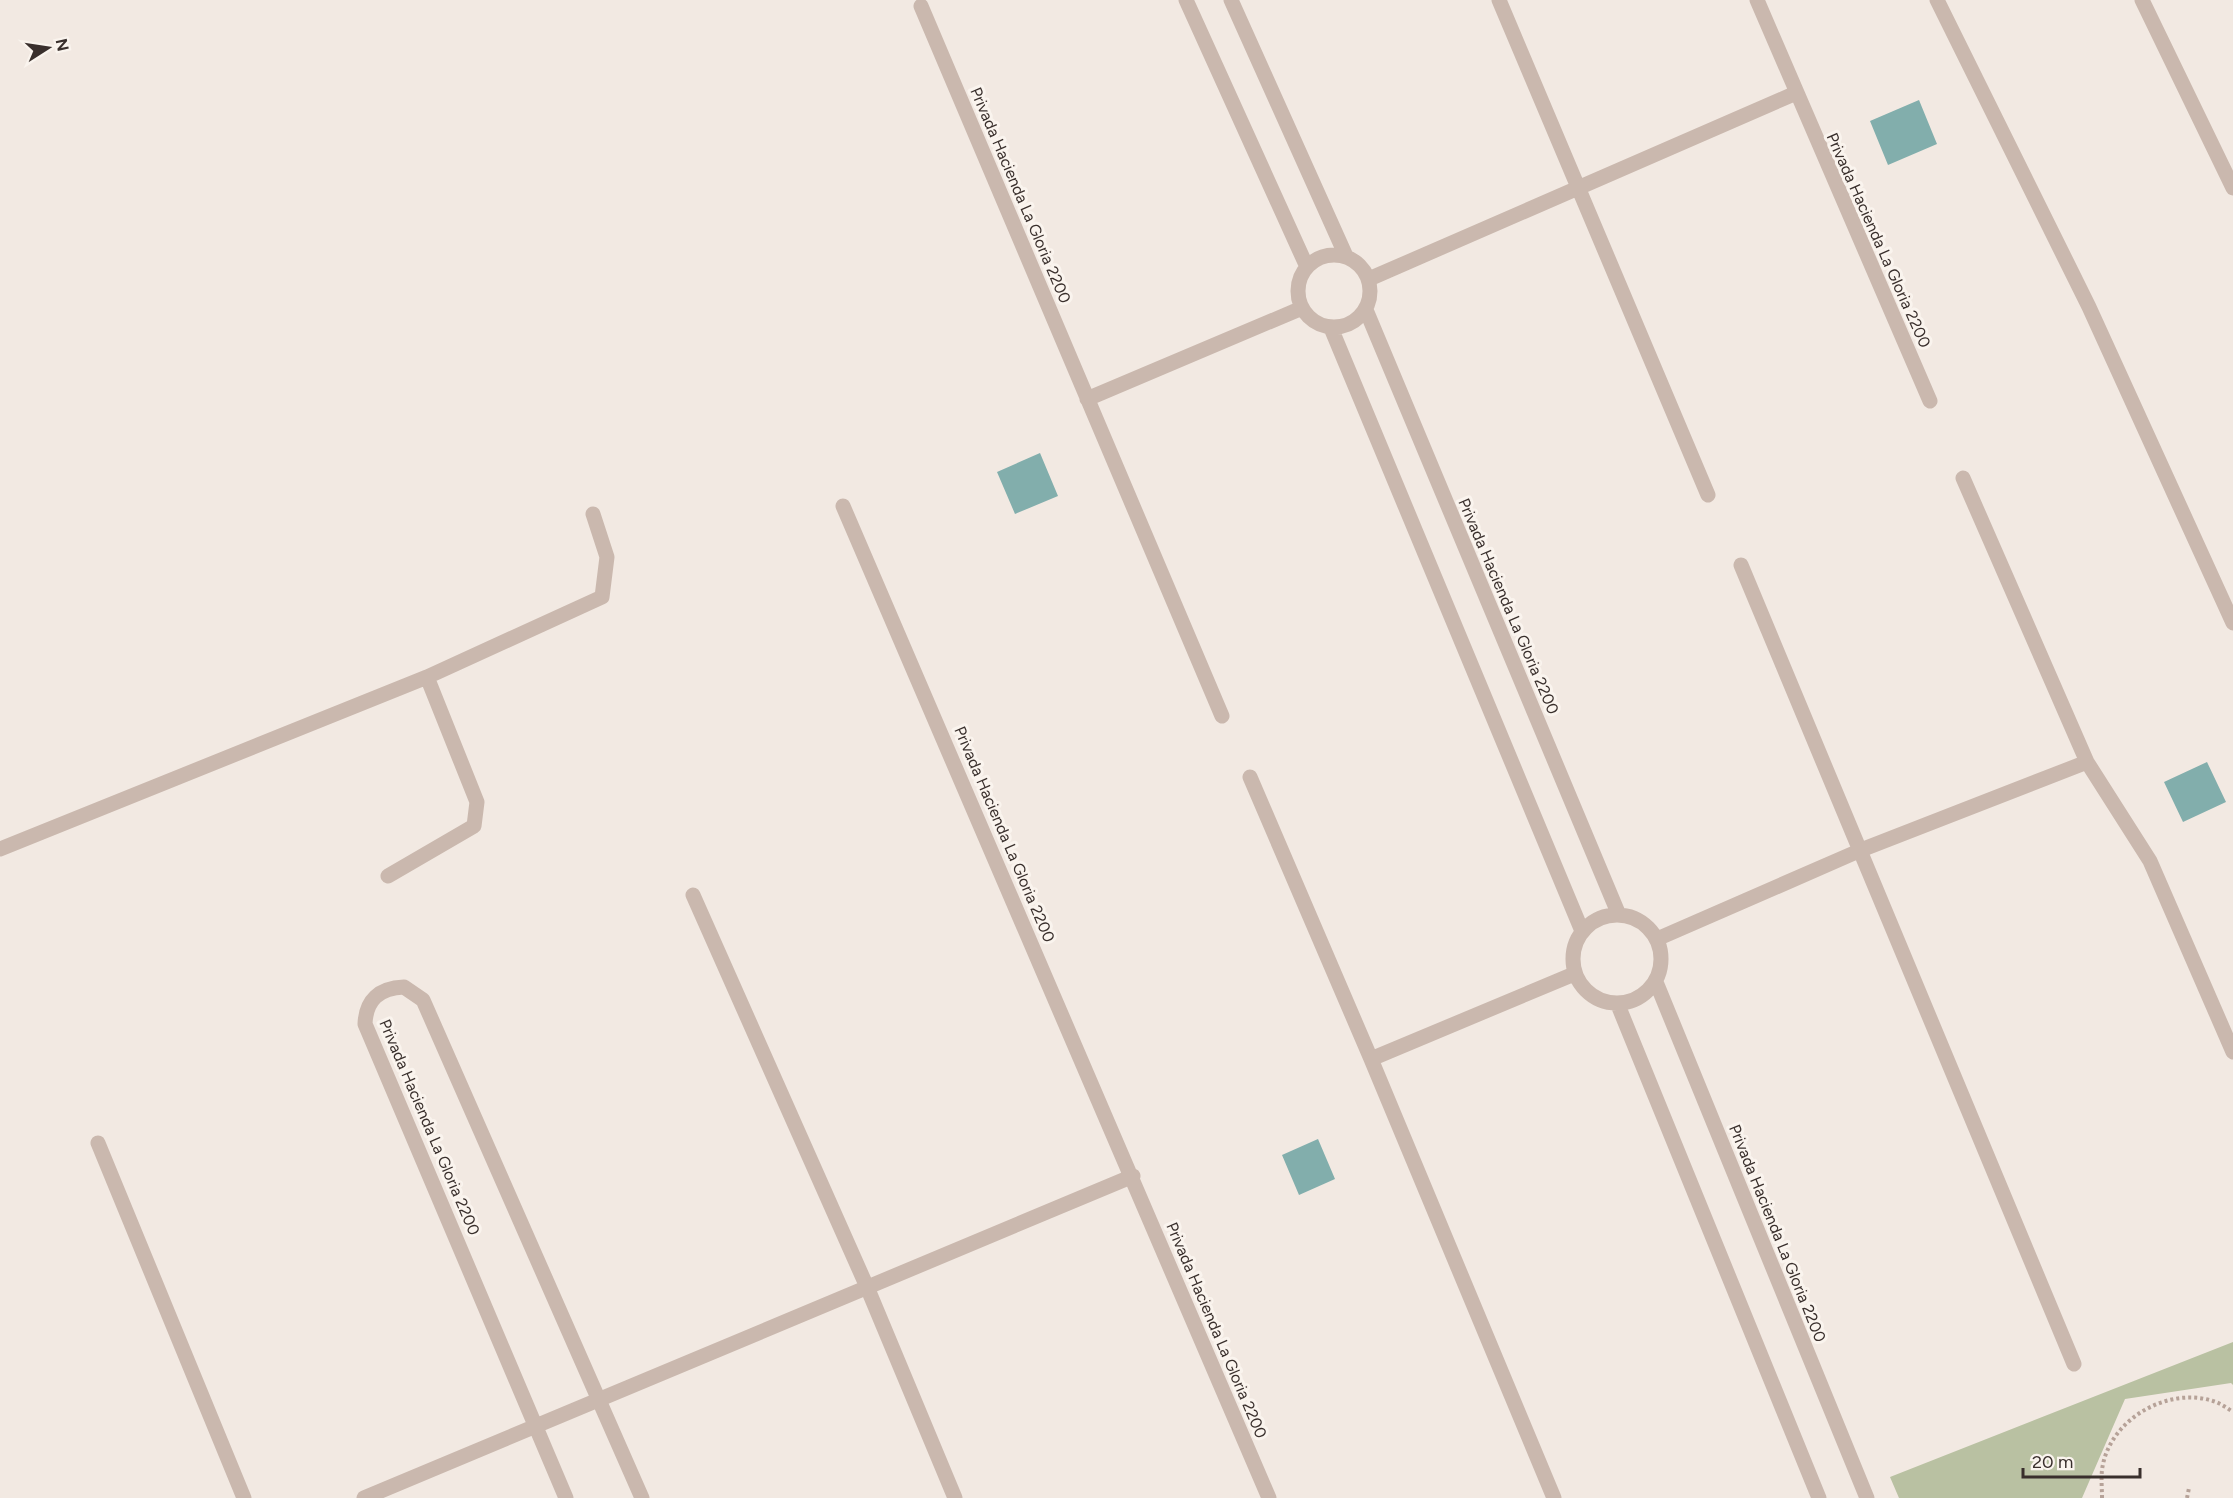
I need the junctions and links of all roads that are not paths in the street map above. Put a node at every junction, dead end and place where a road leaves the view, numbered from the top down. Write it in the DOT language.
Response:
graph roads {
  1 [pos="1186,0"];
  2 [pos="1231,0"];
  3 [pos="1499,0"];
  4 [pos="1757,0"];
  5 [pos="1937,0"];
  6 [pos="2149,2"];
  7 [pos="921,6"];
  8 [pos="1796,93"];
  9 [pos="1578,187"];
  10 [pos="2233,188"];
  11 [pos="1346,256"];
  12 [pos="1307,267"];
  13 [pos="1369,279"];
  14 [pos="1302,308"];
  15 [pos="1366,310"];
  16 [pos="1331,328"];
  17 [pos="1087,399"];
  18 [pos="1930,401"];
  19 [pos="1963,478"];
  20 [pos="1708,495"];
  21 [pos="843,506"];
  22 [pos="593,514"];
  23 [pos="1741,565"];
  24 [pos="2233,623"];
  25 [pos="427,677"];
  26 [pos="1222,716"];
  27 [pos="2087,762"];
  28 [pos="1250,777"];
  29 [pos="0,849"];
  30 [pos="1861,850"];
  31 [pos="388,876"];
  32 [pos="693,895"];
  33 [pos="1619,915"];
  34 [pos="1582,931"];
  35 [pos="1657,939"];
  36 [pos="1574,974"];
  37 [pos="1656,982"];
  38 [pos="1618,1005"];
  39 [pos="2233,1052"];
  40 [pos="1371,1059"];
  41 [pos="98,1143"];
  42 [pos="1133,1176"];
  43 [pos="867,1287"];
  44 [pos="2074,1364"];
  45 [pos="599,1399"];
  46 [pos="536,1426"];
  47 [pos="244,1498"];
  48 [pos="364,1498"];
  49 [pos="566,1498"];
  50 [pos="642,1498"];
  51 [pos="955,1498"];
  52 [pos="1269,1498"];
  53 [pos="1554,1498"];
  54 [pos="1820,1498"];
  55 [pos="1867,1498"];
  1 -- 12 [label="street"];
  2 -- 11 [label="street"];
  3 -- 9 [label="street"];
  4 -- 8 [label="street, Privada Hacienda La Gloria 2200"];
  5 -- 24 [label="street"];
  6 -- 10 [label="street"];
  7 -- 17 [label="street, Privada Hacienda La Gloria 2200"];
  8 -- 9 [label="street"];
  8 -- 18 [label="street, Privada Hacienda La Gloria 2200"];
  9 -- 13 [label="street"];
  9 -- 20 [label="street"];
  11 -- 12 [label="street"];
  11 -- 13 [label="street"];
  12 -- 14 [label="street"];
  13 -- 15 [label="street"];
  14 -- 16 [label="street"];
  14 -- 17 [label="street"];
  15 -- 16 [label="street"];
  15 -- 33 [label="street, Privada Hacienda La Gloria 2200"];
  16 -- 34 [label="street"];
  17 -- 26 [label="street, Privada Hacienda La Gloria 2200"];
  19 -- 27 [label="street"];
  21 -- 42 [label="street, Privada Hacienda La Gloria 2200"];
  22 -- 25 [label="street"];
  23 -- 30 [label="street"];
  25 -- 29 [label="street"];
  25 -- 31 [label="street"];
  27 -- 30 [label="street"];
  27 -- 39 [label="street"];
  28 -- 40 [label="street"];
  30 -- 35 [label="street"];
  30 -- 44 [label="street"];
  32 -- 43 [label="street"];
  33 -- 34 [label="street"];
  33 -- 35 [label="street"];
  34 -- 36 [label="street"];
  35 -- 37 [label="street"];
  36 -- 38 [label="street"];
  36 -- 40 [label="street"];
  37 -- 38 [label="street"];
  37 -- 55 [label="street, Privada Hacienda La Gloria 2200"];
  38 -- 54 [label="street"];
  40 -- 53 [label="street"];
  41 -- 47 [label="street"];
  42 -- 43 [label="street"];
  42 -- 52 [label="street, Privada Hacienda La Gloria 2200"];
  43 -- 45 [label="street"];
  43 -- 51 [label="street"];
  45 -- 46 [label="street"];
  45 -- 46 [label="street, Privada Hacienda La Gloria 2200"];
  45 -- 50 [label="street, Privada Hacienda La Gloria 2200"];
  46 -- 48 [label="street"];
  46 -- 49 [label="street, Privada Hacienda La Gloria 2200"];
}
